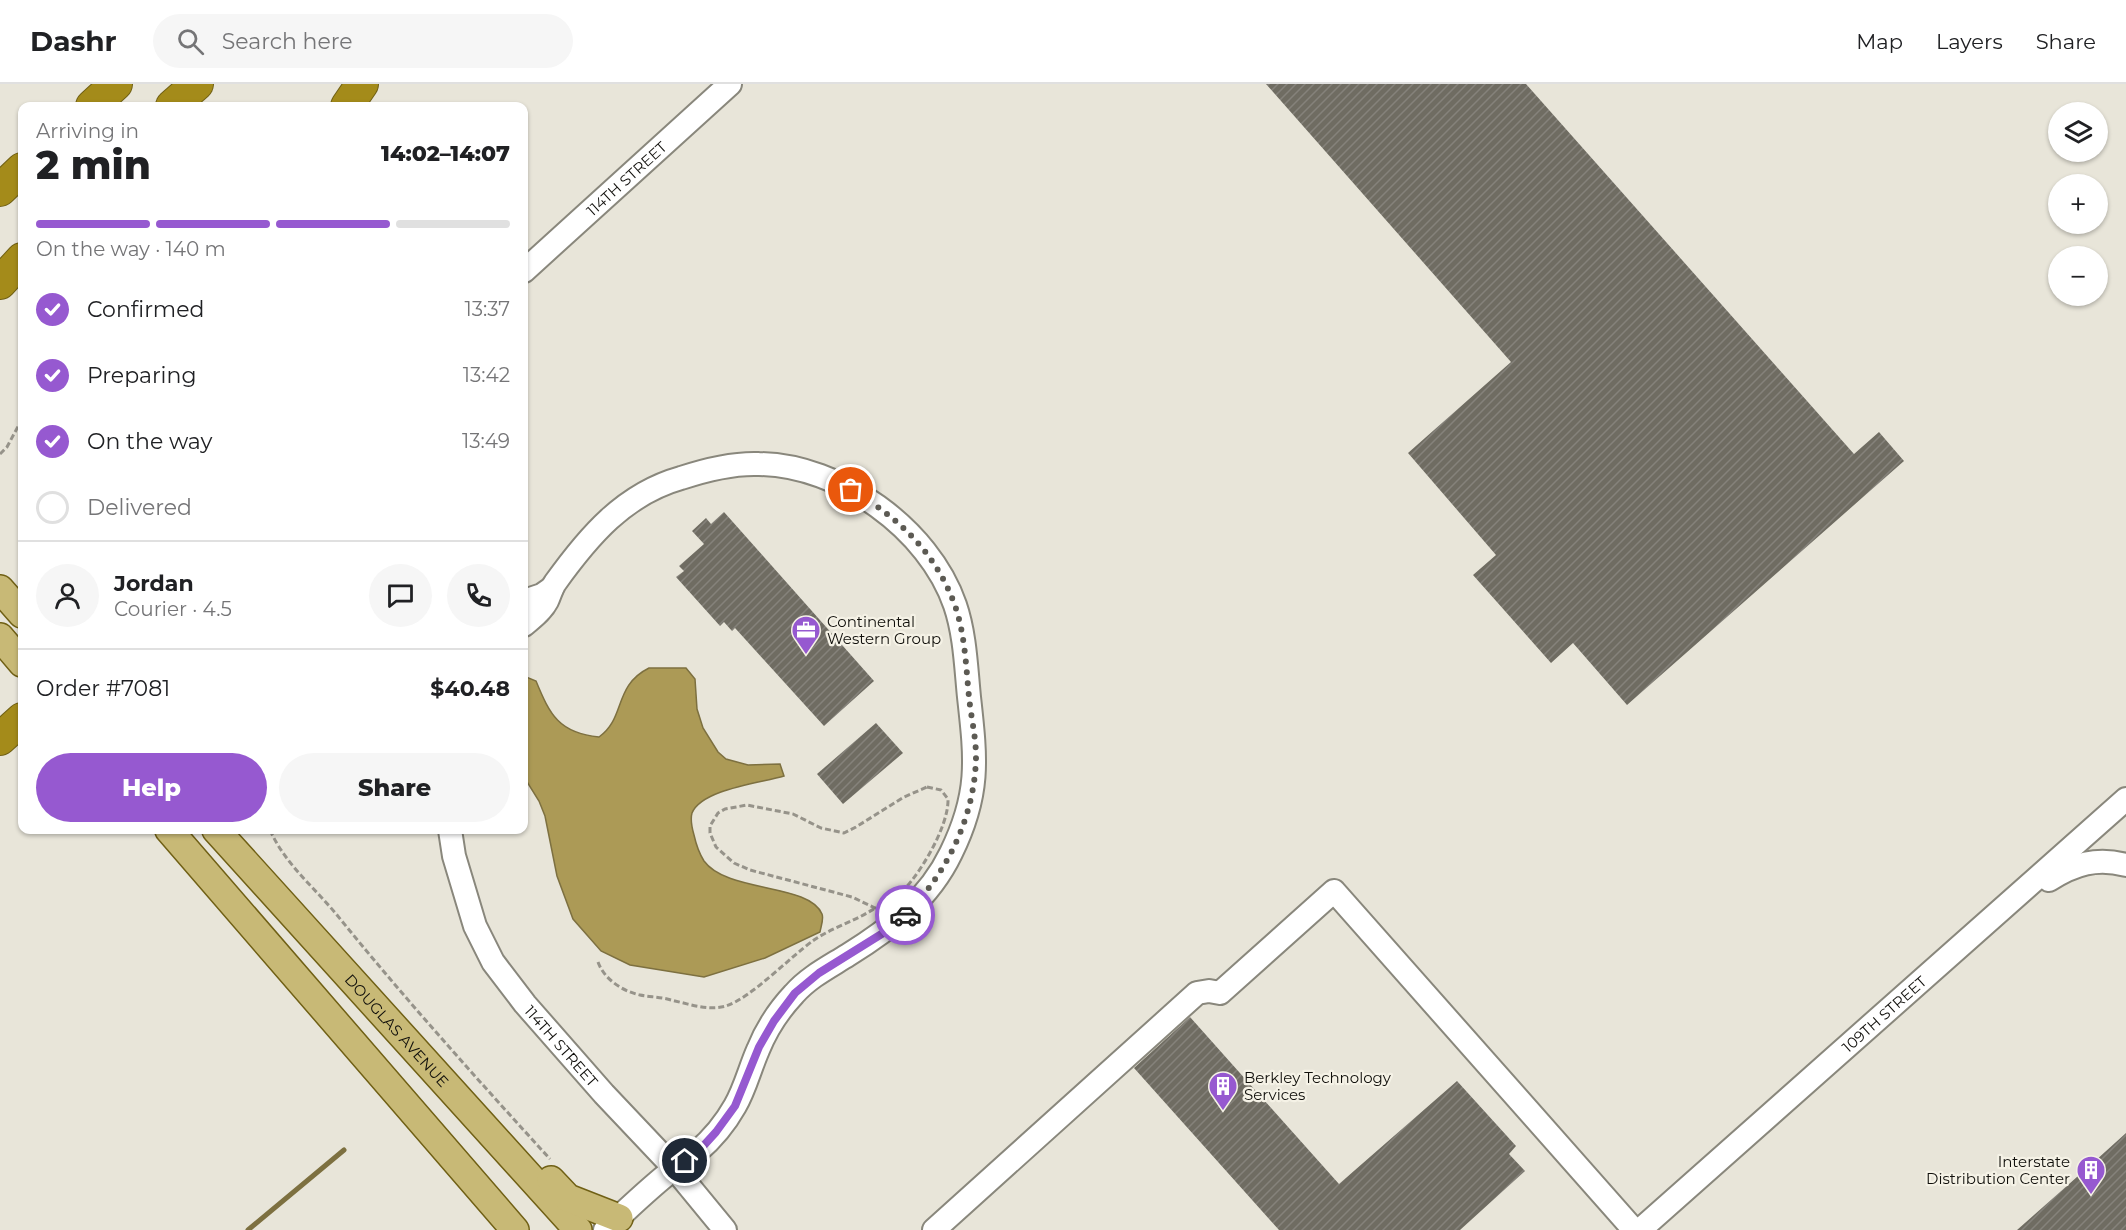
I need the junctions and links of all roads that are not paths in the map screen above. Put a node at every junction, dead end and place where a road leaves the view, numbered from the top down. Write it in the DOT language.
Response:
graph roads {
  1 [pos="116,84"];
  2 [pos="197,84"];
  3 [pos="362,84"];
  4 [pos="730,84"];
  5 [pos="96,102"];
  6 [pos="177,102"];
  7 [pos="350,102"];
  8 [pos="18,174"];
  9 [pos="0,190"];
  10 [pos="18,247"];
  11 [pos="0,263"];
  12 [pos="18,263"];
  13 [pos="528,268"];
  14 [pos="0,283"];
  15 [pos="552,588"];
  16 [pos="0,589"];
  17 [pos="528,600"];
  18 [pos="18,609"];
  19 [pos="528,621"];
  20 [pos="0,637"];
  21 [pos="18,658"];
  22 [pos="18,722"];
  23 [pos="0,739"];
  24 [pos="2122,811"];
  25 [pos="172,834"];
  26 [pos="220,834"];
  27 [pos="451,834"];
  28 [pos="2126,865"];
  29 [pos="1995,915"];
  30 [pos="508,1152"];
  31 [pos="674,1168"];
  32 [pos="612,1224"];
  33 [pos="515,1230"];
  34 [pos="578,1230"];
  35 [pos="725,1230"];
  36 [pos="934,1230"];
  37 [pos="1634,1230"];
  38 [pos="1640,1230"];
  1 -- 5 [label="highway"];
  2 -- 6 [label="highway"];
  3 -- 7 [label="highway"];
  4 -- 13 [label="street, 114TH STREET"];
  8 -- 9 [label="highway"];
  10 -- 11 [label="highway"];
  12 -- 14 [label="highway"];
  15 -- 17 [label="street"];
  15 -- 19 [label="street"];
  15 -- 31 [label="street"];
  16 -- 18 [label="main road"];
  20 -- 21 [label="main road"];
  22 -- 23 [label="highway"];
  24 -- 29 [label="street, 109TH STREET"];
  25 -- 33 [label="main road"];
  26 -- 30 [label="main road, DOUGLAS AVENUE"];
  27 -- 31 [label="street, 114TH STREET"];
  28 -- 29 [label="street"];
  29 -- 38 [label="street, 109TH STREET"];
  30 -- 32 [label="main road"];
  30 -- 34 [label="main road, DOUGLAS AVENUE"];
  31 -- 32 [label="street"];
  31 -- 35 [label="street, 114TH STREET"];
  36 -- 37 [label="street"];
}
